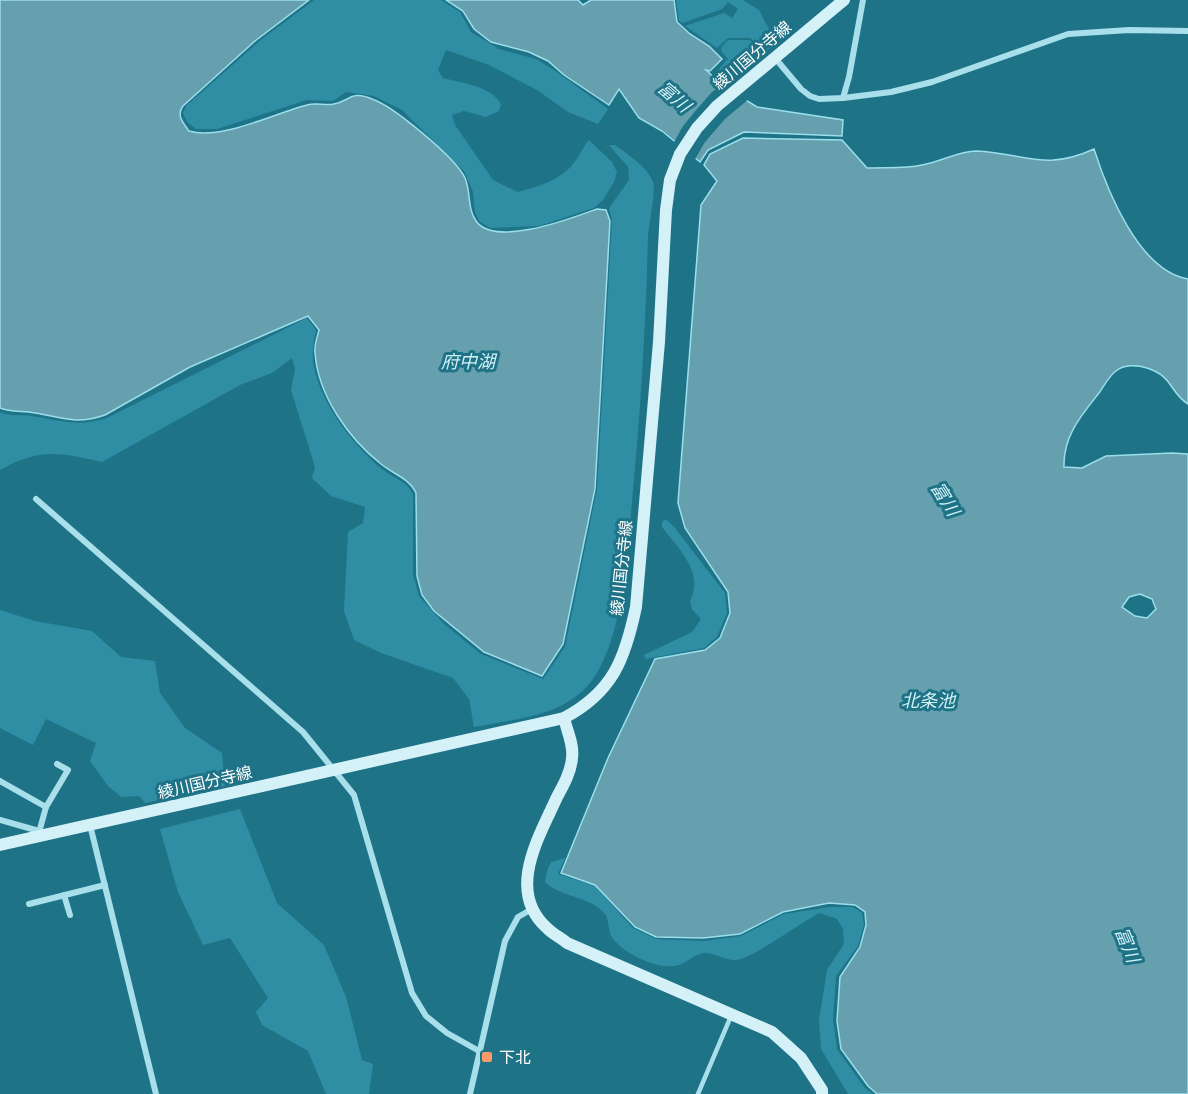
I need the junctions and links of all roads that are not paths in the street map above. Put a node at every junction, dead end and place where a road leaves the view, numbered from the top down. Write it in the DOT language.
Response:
graph roads {
  1 [pos="844,0"];
  2 [pos="863,0"];
  3 [pos="1188,31"];
  4 [pos="775,58"];
  5 [pos="843,98"];
  6 [pos="36,499"];
  7 [pos="564,718"];
  8 [pos="57,764"];
  9 [pos="334,770"];
  10 [pos="0,781"];
  11 [pos="46,807"];
  12 [pos="0,820"];
  13 [pos="90,825"];
  14 [pos="38,834"];
  15 [pos="0,845"];
  16 [pos="105,885"];
  17 [pos="64,895"];
  18 [pos="29,904"];
  19 [pos="532,909"];
  20 [pos="70,915"];
  21 [pos="732,1013"];
  22 [pos="479,1051"];
  23 [pos="156,1094"];
  24 [pos="470,1094"];
  25 [pos="698,1094"];
  26 [pos="822,1094"];
  1 -- 4 [label="main road, 綾川国分寺線"];
  2 -- 5 [label="street"];
  3 -- 5 [label="street"];
  4 -- 5 [label="street"];
  4 -- 7 [label="main road, 綾川国分寺線"];
  6 -- 9 [label="street"];
  7 -- 9 [label="main road, 綾川国分寺線"];
  7 -- 19 [label="main road"];
  8 -- 11 [label="street"];
  9 -- 13 [label="main road, 綾川国分寺線"];
  9 -- 22 [label="street"];
  10 -- 11 [label="street"];
  11 -- 14 [label="street"];
  12 -- 14 [label="street"];
  13 -- 14 [label="main road, 綾川国分寺線"];
  13 -- 16 [label="street"];
  14 -- 15 [label="main road, 綾川国分寺線"];
  16 -- 17 [label="street"];
  16 -- 23 [label="street"];
  17 -- 18 [label="street"];
  17 -- 20 [label="street"];
  19 -- 21 [label="main road"];
  19 -- 22 [label="street"];
  21 -- 25 [label="lane"];
  21 -- 26 [label="main road"];
  22 -- 24 [label="street"];
}
